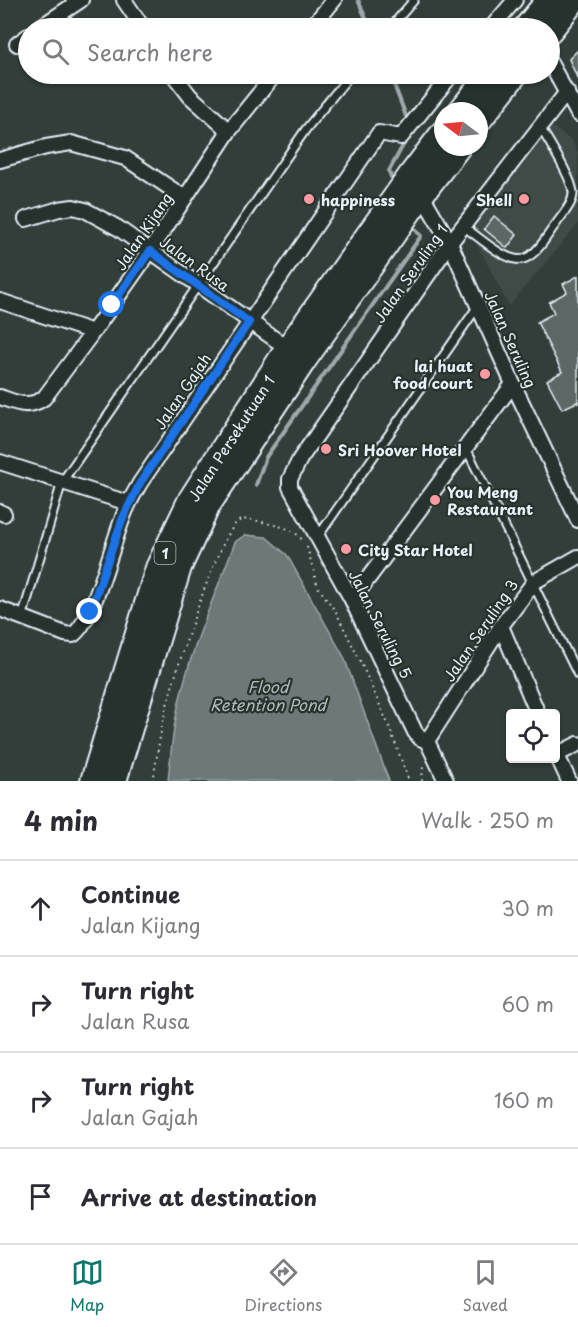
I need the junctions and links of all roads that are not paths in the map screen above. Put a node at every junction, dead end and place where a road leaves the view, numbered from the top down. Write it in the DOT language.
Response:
graph roads {
  1 [pos="81,0"];
  2 [pos="124,0"];
  3 [pos="414,0"];
  4 [pos="515,0"];
  5 [pos="549,0"];
  6 [pos="574,0"];
  7 [pos="330,5"];
  8 [pos="54,18"];
  9 [pos="136,18"];
  10 [pos="319,18"];
  11 [pos="399,18"];
  12 [pos="500,18"];
  13 [pos="539,18"];
  14 [pos="548,18"];
  15 [pos="560,81"];
  16 [pos="181,84"];
  17 [pos="267,84"];
  18 [pos="342,84"];
  19 [pos="444,84"];
  20 [pos="482,84"];
  21 [pos="507,84"];
  22 [pos="567,92"];
  23 [pos="468,102"];
  24 [pos="488,108"];
  25 [pos="578,114"];
  26 [pos="540,127"];
  27 [pos="229,131"];
  28 [pos="434,151"];
  29 [pos="448,156"];
  30 [pos="0,160"];
  31 [pos="416,185"];
  32 [pos="185,198"];
  33 [pos="26,219"];
  34 [pos="464,226"];
  35 [pos="450,243"];
  36 [pos="150,251"];
  37 [pos="198,286"];
  38 [pos="0,301"];
  39 [pos="478,306"];
  40 [pos="249,322"];
  41 [pos="93,332"];
  42 [pos="296,354"];
  43 [pos="513,384"];
  44 [pos="0,397"];
  45 [pos="466,447"];
  46 [pos="0,462"];
  47 [pos="290,479"];
  48 [pos="62,482"];
  49 [pos="128,503"];
  50 [pos="578,520"];
  51 [pos="317,538"];
  52 [pos="578,557"];
  53 [pos="534,582"];
  54 [pos="352,600"];
  55 [pos="0,609"];
  56 [pos="22,618"];
  57 [pos="501,626"];
  58 [pos="578,675"];
  59 [pos="536,709"];
  60 [pos="428,741"];
  61 [pos="578,744"];
  62 [pos="560,752"];
  63 [pos="560,762"];
  64 [pos="93,781"];
  65 [pos="114,781"];
  66 [pos="446,781"];
  67 [pos="569,781"];
  1 -- 8 [label="street"];
  2 -- 9 [label="street"];
  3 -- 11 [label="lane"];
  4 -- 12 [label="street"];
  5 -- 13 [label="highway"];
  6 -- 14 [label="highway"];
  7 -- 10 [label="street"];
  15 -- 22 [label="street"];
  16 -- 27 [label="street"];
  17 -- 27 [label="street, Jalan Kijang"];
  18 -- 37 [label="lane"];
  19 -- 40 [label="street, Jalan Gajah"];
  20 -- 23 [label="highway"];
  21 -- 24 [label="highway"];
  22 -- 25 [label="street"];
  22 -- 26 [label="street, Jalan Seruling 1"];
  26 -- 34 [label="street, Jalan Seruling 1"];
  26 -- 34 [label="lane"];
  27 -- 32 [label="street, Jalan Kijang"];
  28 -- 31 [label="highway, Jalan Persekutuan 1 / 1"];
  29 -- 31 [label="highway, Jalan Persekutuan 1 / 1"];
  30 -- 32 [label="street"];
  31 -- 35 [label="street, Jalan Seruling"];
  31 -- 42 [label="highway, Jalan Persekutuan 1 / 1"];
  32 -- 36 [label="street, Jalan Kijang"];
  33 -- 36 [label="street, Jalan Rusa"];
  34 -- 35 [label="street, Jalan Seruling 1"];
  35 -- 39 [label="street, Jalan Seruling"];
  35 -- 47 [label="street, Jalan Seruling 1"];
  36 -- 37 [label="street, Jalan Rusa"];
  36 -- 41 [label="street, Jalan Kijang"];
  37 -- 40 [label="street, Jalan Rusa"];
  37 -- 48 [label="lane"];
  38 -- 41 [label="street"];
  39 -- 43 [label="street, Jalan Seruling"];
  39 -- 51 [label="lane"];
  40 -- 42 [label="street, Jalan Rusa"];
  40 -- 49 [label="street, Jalan Gajah"];
  41 -- 44 [label="street, Jalan Kijang"];
  42 -- 64 [label="highway, Jalan Persekutuan 1 / 1"];
  42 -- 65 [label="highway, Jalan Persekutuan 1 / 1"];
  43 -- 45 [label="street"];
  43 -- 50 [label="street, Jalan Seruling"];
  45 -- 53 [label="lane"];
  45 -- 54 [label="street"];
  46 -- 48 [label="street"];
  47 -- 51 [label="street, Jalan Seruling 5"];
  48 -- 49 [label="street"];
  48 -- 56 [label="lane"];
  49 -- 56 [label="street, Jalan Gajah"];
  51 -- 54 [label="street, Jalan Seruling 5"];
  52 -- 53 [label="street, Jalan Seruling 3"];
  53 -- 57 [label="street, Jalan Seruling 3"];
  53 -- 58 [label="lane"];
  54 -- 60 [label="street, Jalan Seruling 5"];
  55 -- 56 [label="street, Jalan Gajah"];
  57 -- 59 [label="street"];
  57 -- 60 [label="street, Jalan Seruling 3"];
  60 -- 66 [label="street, Jalan Seruling 5"];
  61 -- 62 [label="street"];
  63 -- 67 [label="street"];
}
